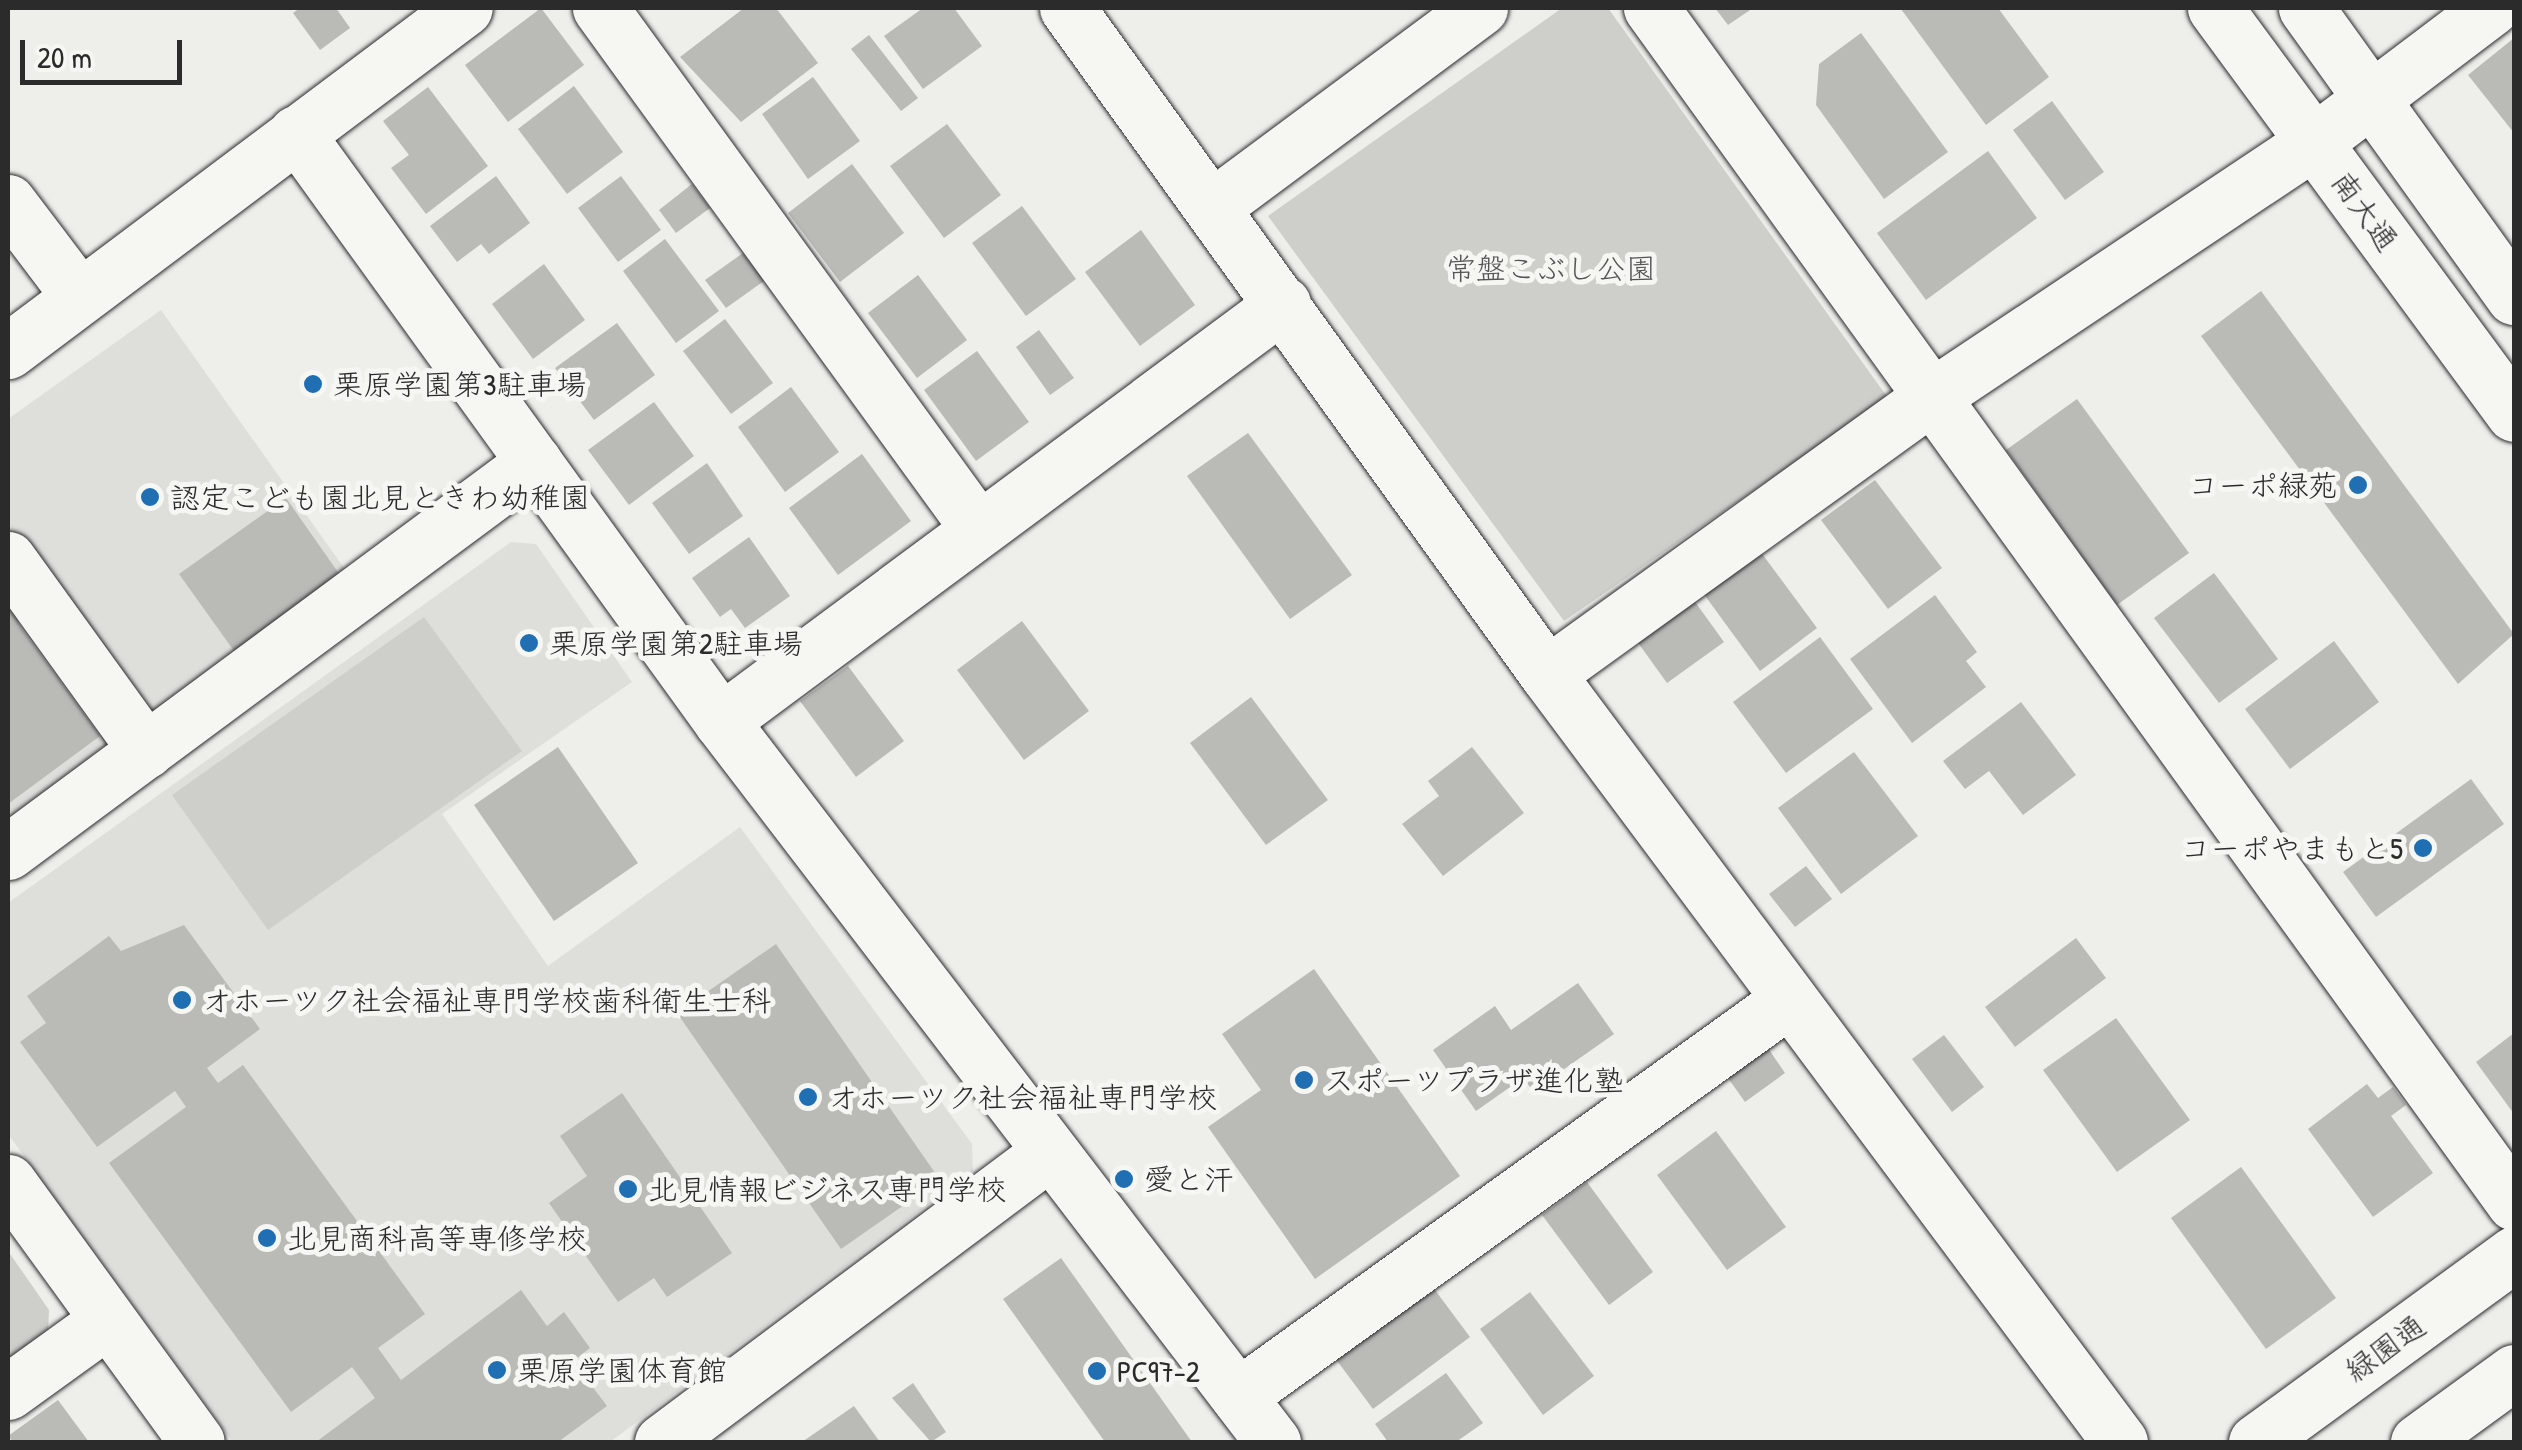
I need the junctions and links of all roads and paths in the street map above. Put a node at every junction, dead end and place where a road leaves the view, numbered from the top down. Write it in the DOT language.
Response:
graph roads {
  1 [pos="465,8"];
  2 [pos="600,8"];
  3 [pos="1067,8"];
  4 [pos="1480,8"];
  5 [pos="1651,8"];
  6 [pos="2215,8"];
  7 [pos="2306,8"];
  8 [pos="2490,8"];
  9 [pos="2373,100"];
  10 [pos="296,132"];
  11 [pos="2314,142"];
  12 [pos="8,202"];
  13 [pos="1212,206"];
  14 [pos="79,296"];
  15 [pos="2514,298"];
  16 [pos="1283,304"];
  17 [pos="8,351"];
  18 [pos="1928,399"];
  19 [pos="2514,414"];
  20 [pos="534,462"];
  21 [pos="977,527"];
  22 [pos="8,559"];
  23 [pos="1547,674"];
  24 [pos="722,721"];
  25 [pos="146,750"];
  26 [pos="8,852"];
  27 [pos="1786,1000"];
  28 [pos="1050,1152"];
  29 [pos="8,1182"];
  30 [pos="2514,1203"];
  31 [pos="2514,1254"];
  32 [pos="108,1320"];
  33 [pos="2514,1372"];
  34 [pos="8,1392"];
  35 [pos="1238,1396"];
  36 [pos="197,1442"];
  37 [pos="662,1442"];
  38 [pos="1273,1442"];
  39 [pos="2120,1442"];
  40 [pos="2256,1442"];
  41 [pos="2418,1442"];
  1 -- 10 [label="street"];
  2 -- 21 [label="street"];
  3 -- 13 [label="street"];
  4 -- 13 [label="street"];
  5 -- 18 [label="street"];
  6 -- 11 [label="street, 南大通"];
  7 -- 9 [label="street"];
  8 -- 9 [label="street"];
  9 -- 11 [label="street"];
  9 -- 15 [label="street"];
  10 -- 14 [label="street"];
  10 -- 20 [label="street"];
  11 -- 18 [label="street"];
  11 -- 19 [label="street, 南大通"];
  12 -- 14 [label="street"];
  13 -- 16 [label="street"];
  14 -- 17 [label="street"];
  16 -- 21 [label="street"];
  16 -- 23 [label="street"];
  18 -- 23 [label="street"];
  18 -- 30 [label="street"];
  20 -- 24 [label="street"];
  20 -- 25 [label="street"];
  21 -- 24 [label="street"];
  22 -- 25 [label="street"];
  23 -- 27 [label="street"];
  24 -- 28 [label="street"];
  25 -- 26 [label="street"];
  27 -- 35 [label="street"];
  27 -- 39 [label="street"];
  28 -- 35 [label="street"];
  28 -- 37 [label="street"];
  29 -- 32 [label="street"];
  31 -- 40 [label="street, 緑園通"];
  32 -- 34 [label="street"];
  32 -- 36 [label="street"];
  33 -- 41 [label="street"];
  35 -- 38 [label="street"];
}
